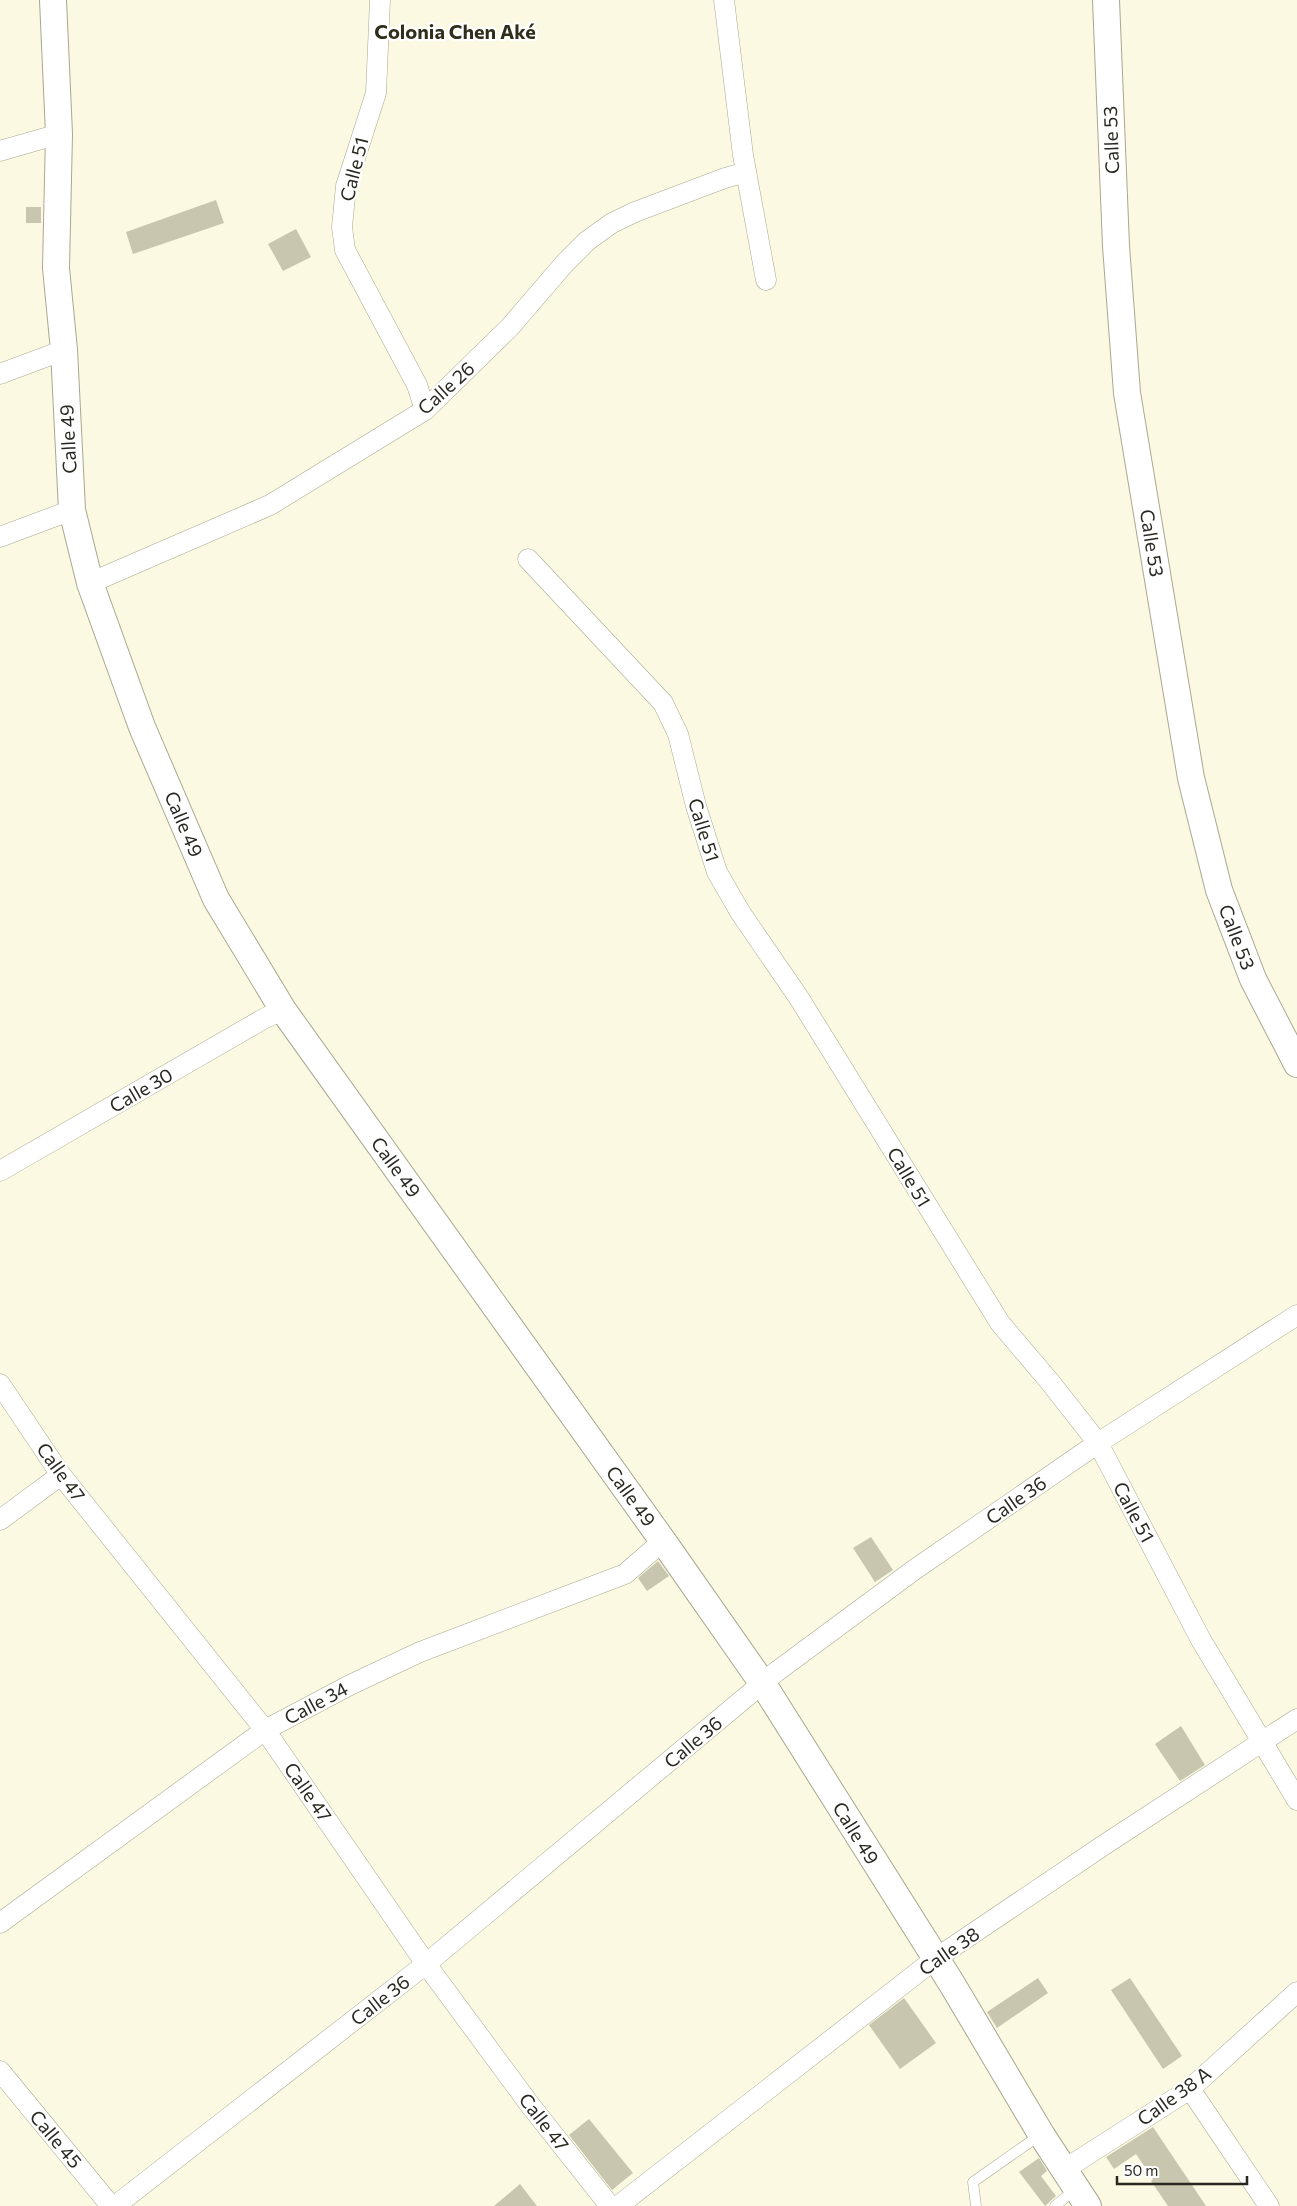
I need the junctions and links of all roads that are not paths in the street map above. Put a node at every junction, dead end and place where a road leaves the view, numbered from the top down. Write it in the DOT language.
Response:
graph roads {
  1 [pos="53,0"];
  2 [pos="380,0"];
  3 [pos="724,0"];
  4 [pos="1106,0"];
  5 [pos="59,134"];
  6 [pos="0,151"];
  7 [pos="746,172"];
  8 [pos="766,280"];
  9 [pos="64,350"];
  10 [pos="0,374"];
  11 [pos="425,410"];
  12 [pos="72,510"];
  13 [pos="0,537"];
  14 [pos="528,559"];
  15 [pos="90,583"];
  16 [pos="283,1010"];
  17 [pos="1297,1064"];
  18 [pos="0,1171"];
  19 [pos="1297,1315"];
  20 [pos="0,1384"];
  21 [pos="1098,1443"];
  22 [pos="61,1475"];
  23 [pos="0,1520"];
  24 [pos="663,1541"];
  25 [pos="763,1684"];
  26 [pos="1297,1719"];
  27 [pos="265,1730"];
  28 [pos="1263,1742"];
  29 [pos="1297,1800"];
  30 [pos="0,1923"];
  31 [pos="935,1959"];
  32 [pos="426,1964"];
  33 [pos="1297,1992"];
  34 [pos="0,2071"];
  35 [pos="1190,2089"];
  36 [pos="1041,2134"];
  37 [pos="1077,2188"];
  38 [pos="113,2206"];
  39 [pos="610,2206"];
  40 [pos="618,2206"];
  41 [pos="976,2206"];
  42 [pos="1055,2206"];
  43 [pos="1270,2206"];
  1 -- 5 [label="street, Calle 49"];
  2 -- 11 [label="street, Calle 51"];
  3 -- 7 [label="street"];
  4 -- 17 [label="street, Calle 53"];
  5 -- 6 [label="street"];
  5 -- 9 [label="street, Calle 49"];
  7 -- 8 [label="street"];
  7 -- 11 [label="street, Calle 26"];
  9 -- 10 [label="street"];
  9 -- 12 [label="street, Calle 49"];
  11 -- 15 [label="street, Calle 26"];
  12 -- 13 [label="street"];
  12 -- 15 [label="street, Calle 49"];
  14 -- 21 [label="street, Calle 51"];
  15 -- 16 [label="street, Calle 49"];
  16 -- 18 [label="street, Calle 30"];
  16 -- 24 [label="street, Calle 49"];
  19 -- 21 [label="street, Calle 36"];
  20 -- 22 [label="street, Calle 47"];
  21 -- 25 [label="street, Calle 36"];
  21 -- 28 [label="street, Calle 51"];
  22 -- 23 [label="street"];
  22 -- 27 [label="street, Calle 47"];
  24 -- 25 [label="street, Calle 49"];
  24 -- 27 [label="street, Calle 34"];
  25 -- 31 [label="street, Calle 49"];
  25 -- 32 [label="street, Calle 36"];
  26 -- 28 [label="street, Calle 38"];
  27 -- 30 [label="street, Calle 34"];
  27 -- 32 [label="street, Calle 47"];
  28 -- 29 [label="street, Calle 51"];
  28 -- 31 [label="street, Calle 38"];
  31 -- 36 [label="street, Calle 49"];
  31 -- 40 [label="street, Calle 38"];
  32 -- 38 [label="street, Calle 36"];
  32 -- 39 [label="street, Calle 47"];
  33 -- 35 [label="street, Calle 38 A"];
  34 -- 38 [label="street, Calle 45"];
  35 -- 37 [label="street, Calle 38 A"];
  35 -- 43 [label="street"];
  36 -- 37 [label="street, Calle 49"];
  36 -- 41 [label="lane"];
  37 -- 42 [label="lane"];
}
